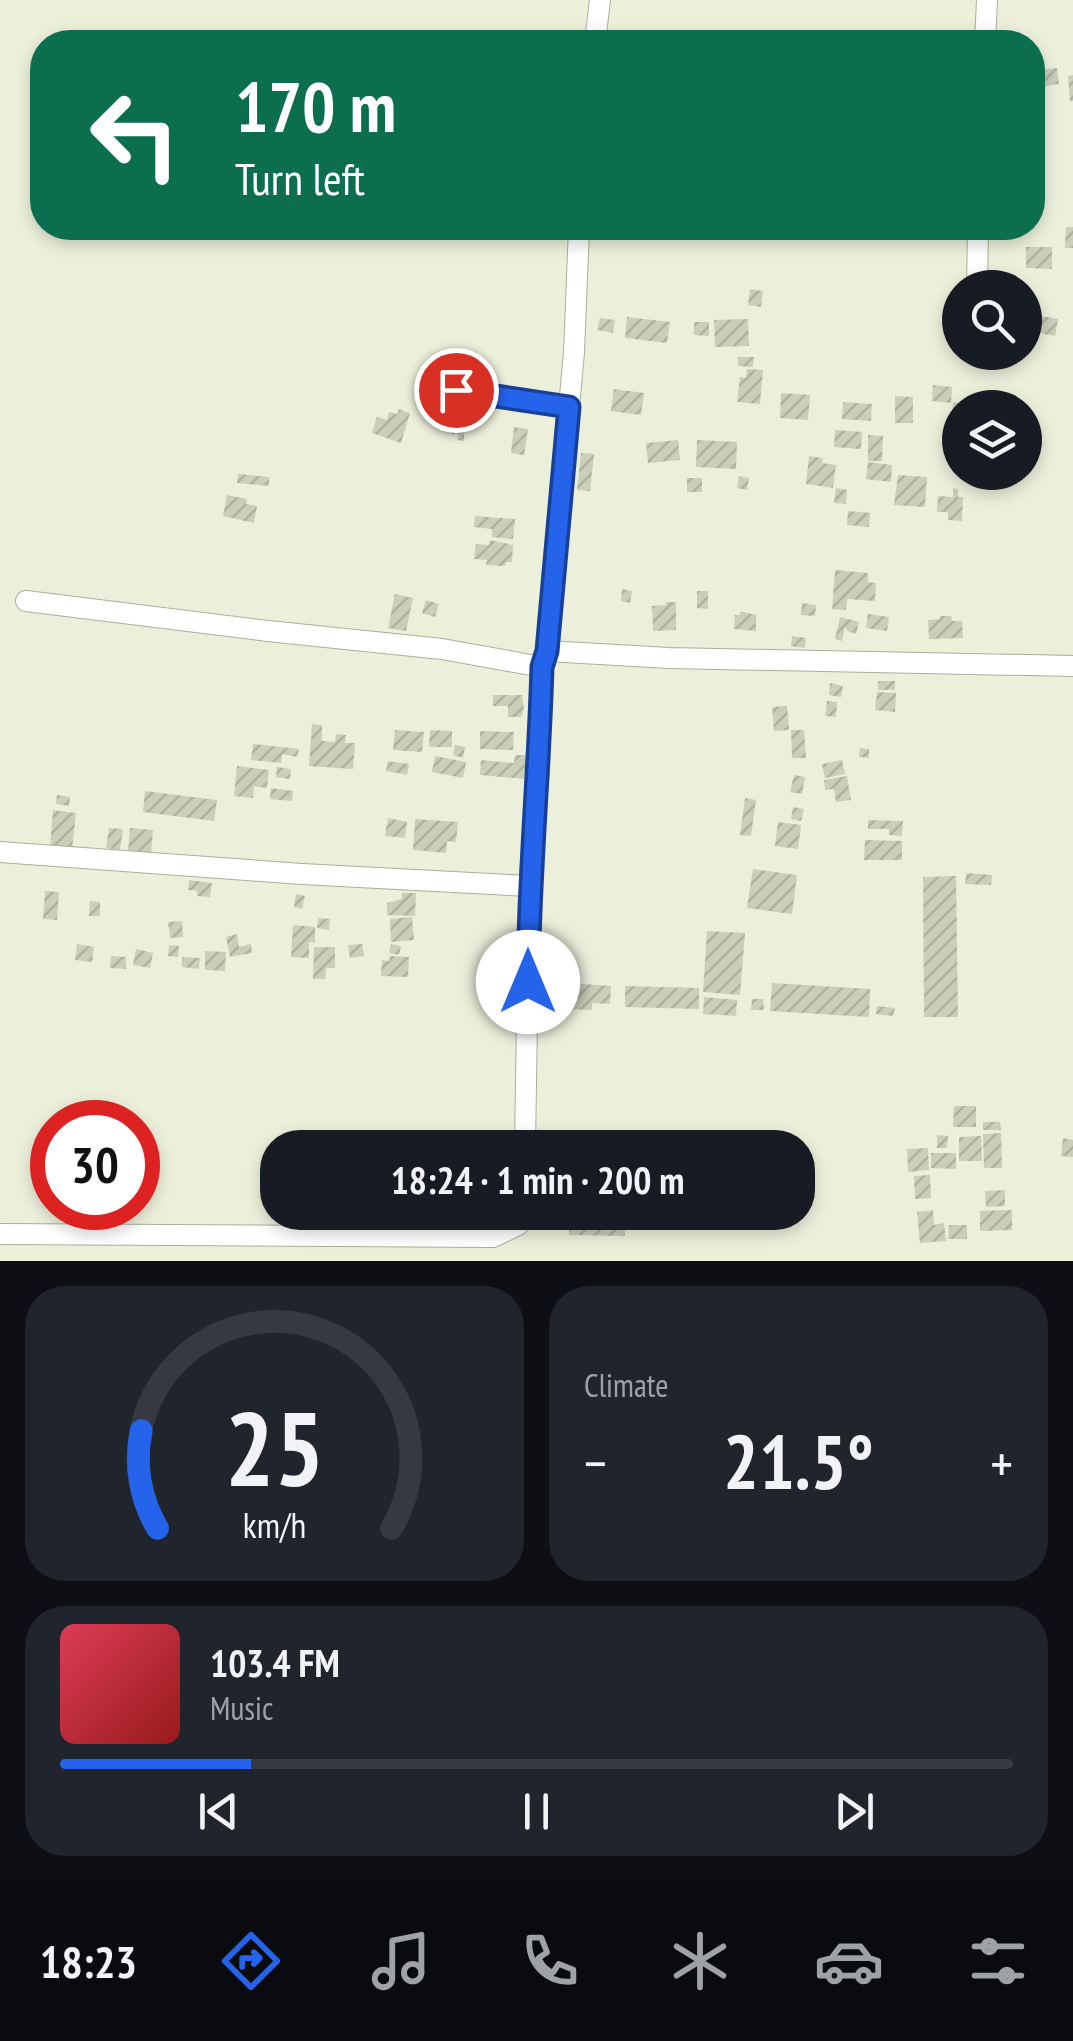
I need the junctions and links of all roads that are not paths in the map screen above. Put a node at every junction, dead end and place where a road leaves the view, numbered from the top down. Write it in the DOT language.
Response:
graph roads {
  1 [pos="600,0"];
  2 [pos="987,0"];
  3 [pos="597,30"];
  4 [pos="986,30"];
  5 [pos="578,240"];
  6 [pos="978,240"];
  7 [pos="977,270"];
  8 [pos="456,390"];
  9 [pos="569,407"];
  10 [pos="26,601"];
  11 [pos="544,659"];
  12 [pos="1073,666"];
  13 [pos="0,852"];
  14 [pos="529,886"];
  15 [pos="524,1130"];
  16 [pos="507,1230"];
  17 [pos="0,1234"];
  1 -- 3 [label="street"];
  2 -- 4 [label="street"];
  5 -- 9 [label="street"];
  6 -- 7 [label="street"];
  8 -- 9 [label="street"];
  9 -- 11 [label="street"];
  10 -- 11 [label="street"];
  11 -- 12 [label="street"];
  11 -- 14 [label="street"];
  13 -- 14 [label="street"];
  14 -- 15 [label="street"];
  16 -- 17 [label="street"];
}
